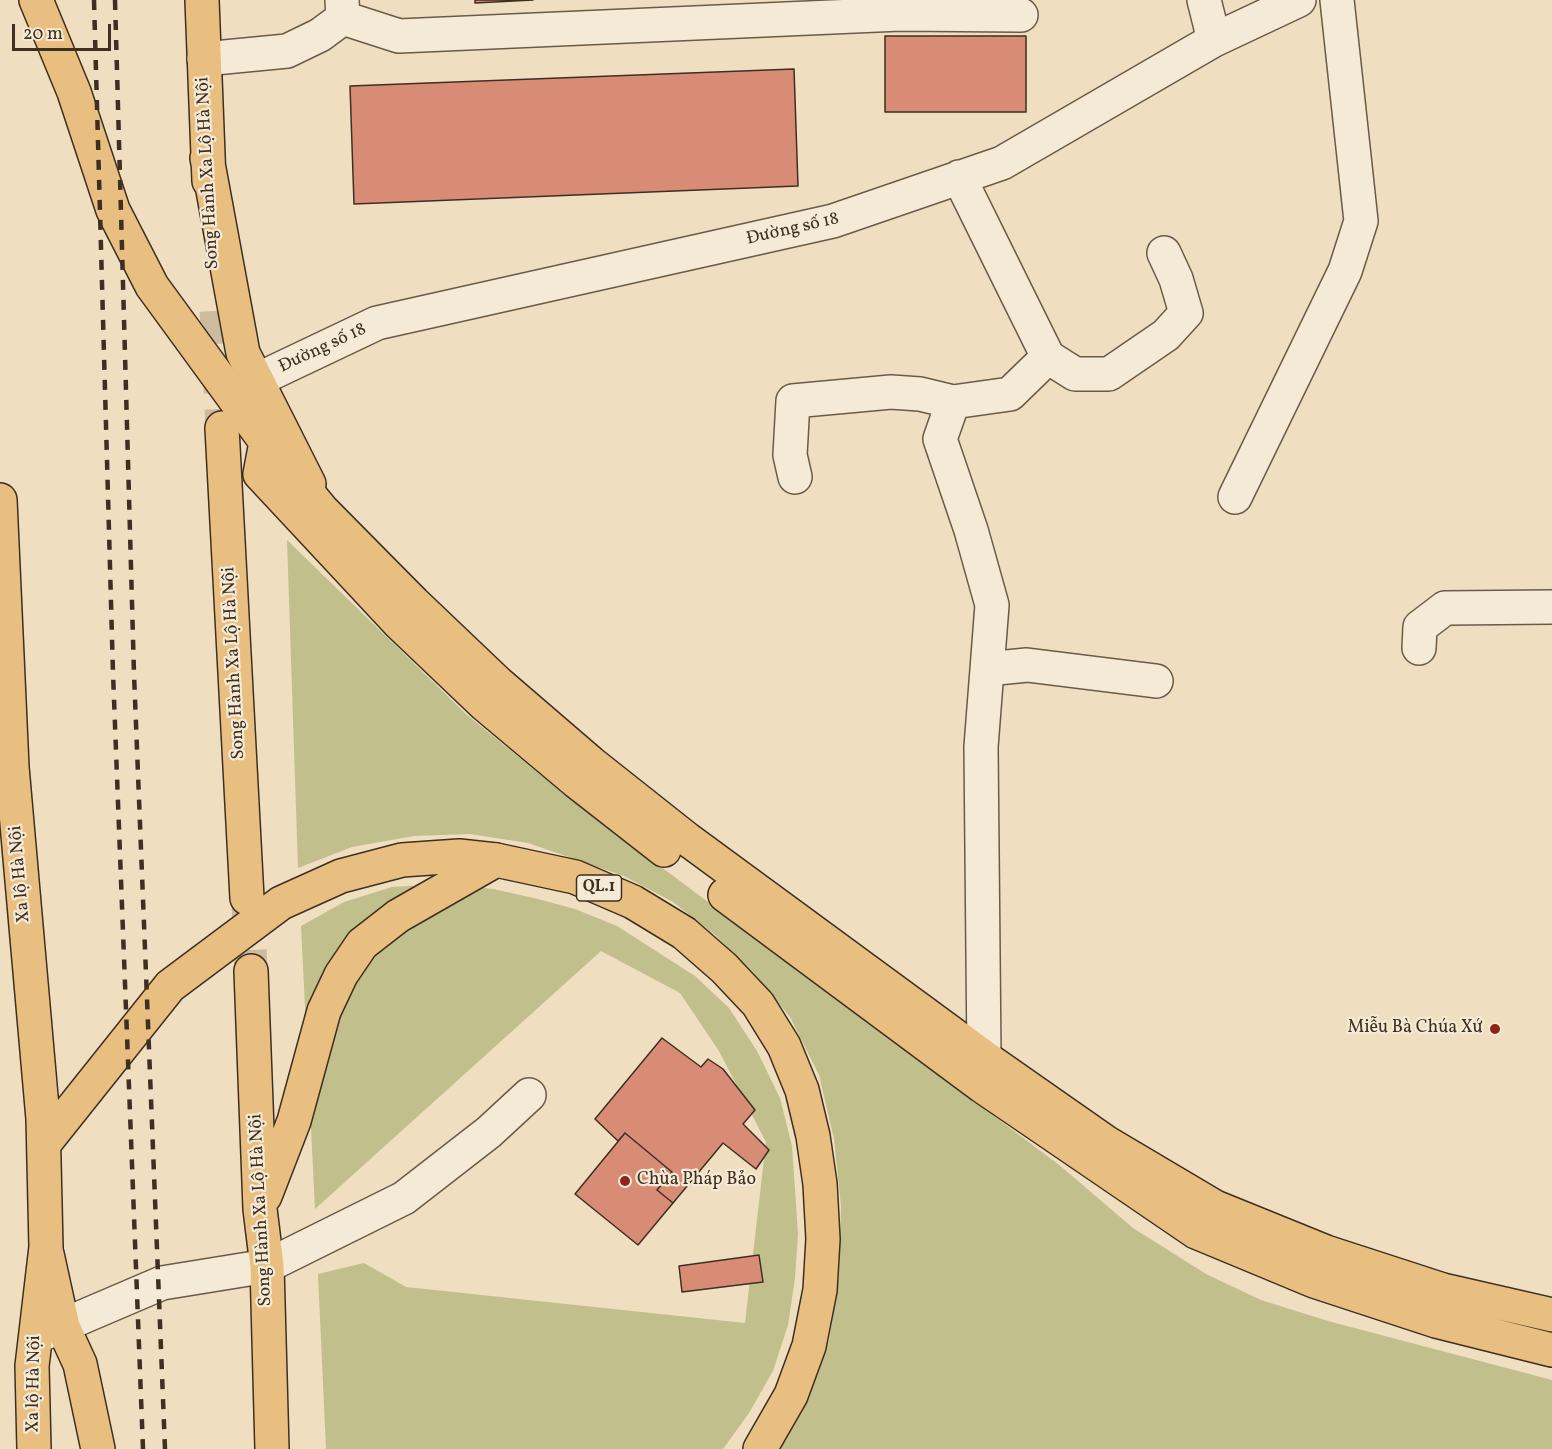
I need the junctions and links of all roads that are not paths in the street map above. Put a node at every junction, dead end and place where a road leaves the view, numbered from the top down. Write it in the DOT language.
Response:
graph roads {
  1 [pos="36,0"];
  2 [pos="202,0"];
  3 [pos="1204,0"];
  4 [pos="1299,0"];
  5 [pos="1338,0"];
  6 [pos="851,8"];
  7 [pos="343,9"];
  8 [pos="1021,15"];
  9 [pos="1214,40"];
  10 [pos="204,59"];
  11 [pos="207,158"];
  12 [pos="959,177"];
  13 [pos="1164,253"];
  14 [pos="216,310"];
  15 [pos="1048,357"];
  16 [pos="256,380"];
  17 [pos="953,402"];
  18 [pos="222,428"];
  19 [pos="266,442"];
  20 [pos="795,477"];
  21 [pos="1235,497"];
  22 [pos="0,500"];
  23 [pos="322,510"];
  24 [pos="1552,607"];
  25 [pos="1419,648"];
  26 [pos="987,669"];
  27 [pos="1156,681"];
  28 [pos="496,861"];
  29 [pos="247,898"];
  30 [pos="251,971"];
  31 [pos="984,1057"];
  32 [pos="529,1095"];
  33 [pos="44,1144"];
  34 [pos="261,1209"];
  35 [pos="267,1266"];
  36 [pos="1552,1315"];
  37 [pos="49,1332"];
  38 [pos="1552,1350"];
  39 [pos="34,1449"];
  40 [pos="98,1449"];
  41 [pos="272,1449"];
  42 [pos="760,1449"];
  1 -- 19 [label="main road"];
  2 -- 10 [label="main road, Song Hành Xa Lộ Hà Nội"];
  3 -- 9 [label="street"];
  4 -- 9 [label="street, Đường số 18"];
  5 -- 21 [label="street"];
  6 -- 7 [label="street"];
  6 -- 8 [label="street"];
  7 -- 10 [label="street"];
  9 -- 12 [label="street, Đường số 18"];
  10 -- 11 [label="main road, Song Hành Xa Lộ Hà Nội"];
  11 -- 14 [label="main road, Song Hành Xa Lộ Hà Nội"];
  11 -- 16 [label="main road"];
  12 -- 15 [label="street"];
  12 -- 16 [label="street, Đường số 18"];
  13 -- 15 [label="street"];
  15 -- 17 [label="street"];
  16 -- 23 [label="main road"];
  17 -- 20 [label="street"];
  17 -- 26 [label="street"];
  18 -- 29 [label="main road, Song Hành Xa Lộ Hà Nội"];
  19 -- 23 [label="main road"];
  19 -- 38 [label="main road"];
  22 -- 33 [label="main road, Xa lộ Hà Nội"];
  23 -- 31 [label="main road"];
  24 -- 25 [label="street"];
  26 -- 27 [label="street"];
  26 -- 31 [label="street"];
  28 -- 33 [label="main road, QL.1"];
  28 -- 34 [label="main road"];
  28 -- 42 [label="main road, QL.1"];
  30 -- 34 [label="main road, Song Hành Xa Lộ Hà Nội"];
  31 -- 36 [label="main road"];
  32 -- 35 [label="street"];
  33 -- 37 [label="main road, Xa lộ Hà Nội"];
  34 -- 35 [label="main road, Song Hành Xa Lộ Hà Nội"];
  35 -- 37 [label="street"];
  35 -- 41 [label="main road, Song Hành Xa Lộ Hà Nội"];
  37 -- 39 [label="main road, Xa lộ Hà Nội"];
  37 -- 40 [label="main road, Xa lộ Hà Nội"];
}
